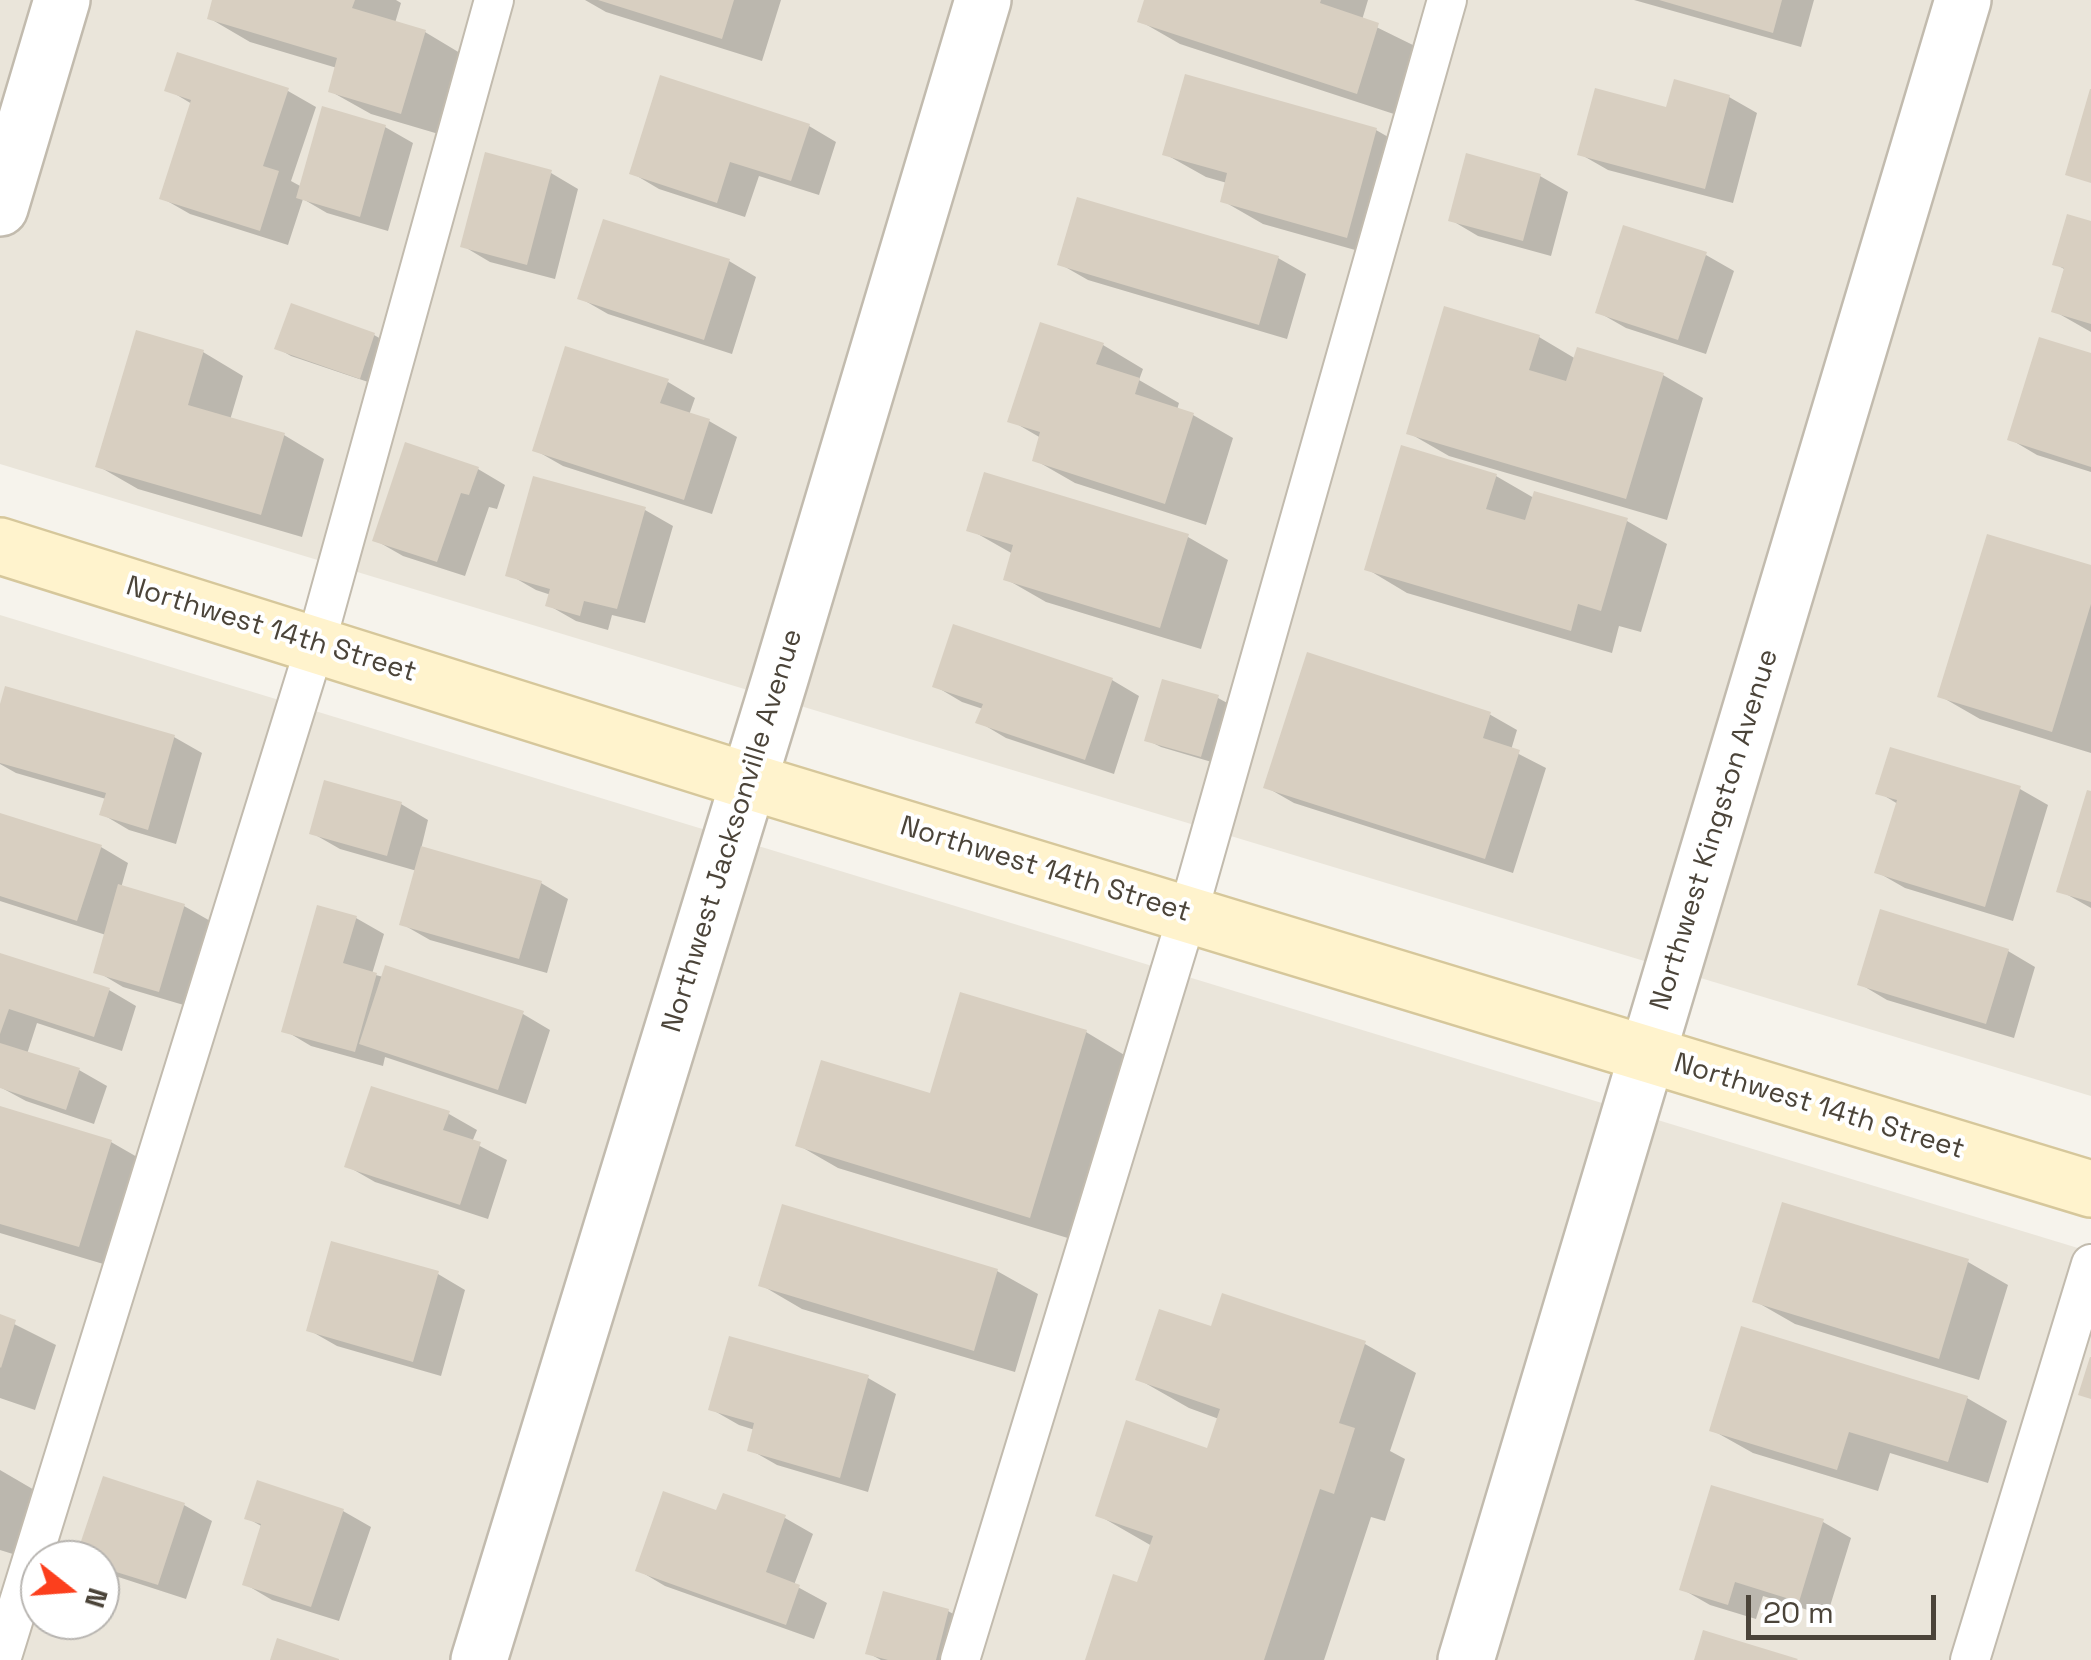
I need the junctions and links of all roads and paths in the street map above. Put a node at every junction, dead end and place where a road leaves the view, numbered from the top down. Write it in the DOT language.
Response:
graph roads {
  1 [pos="62,0"];
  2 [pos="494,0"];
  3 [pos="983,0"];
  4 [pos="1447,0"];
  5 [pos="1963,0"];
  6 [pos="0,208"];
  7 [pos="0,546"];
  8 [pos="316,643"];
  9 [pos="748,781"];
  10 [pos="1188,913"];
  11 [pos="1648,1056"];
  12 [pos="2091,1189"];
  13 [pos="2091,1264"];
  14 [pos="1,1660"];
  15 [pos="479,1660"];
  16 [pos="960,1660"];
  17 [pos="1466,1660"];
  18 [pos="1970,1660"];
  1 -- 6 [label="street"];
  2 -- 8 [label="lane"];
  3 -- 9 [label="street, Northwest Jacksonville Avenue"];
  4 -- 10 [label="lane"];
  5 -- 11 [label="street, Northwest Kingston Avenue"];
  7 -- 8 [label="street, Northwest 14th Street"];
  8 -- 9 [label="street, Northwest 14th Street"];
  8 -- 14 [label="lane"];
  9 -- 10 [label="street, Northwest 14th Street"];
  9 -- 15 [label="street, Northwest Jacksonville Avenue"];
  10 -- 11 [label="street, Northwest 14th Street"];
  10 -- 16 [label="lane"];
  11 -- 12 [label="street, Northwest 14th Street"];
  11 -- 17 [label="street, Northwest Kingston Avenue"];
  13 -- 18 [label="lane"];
}
